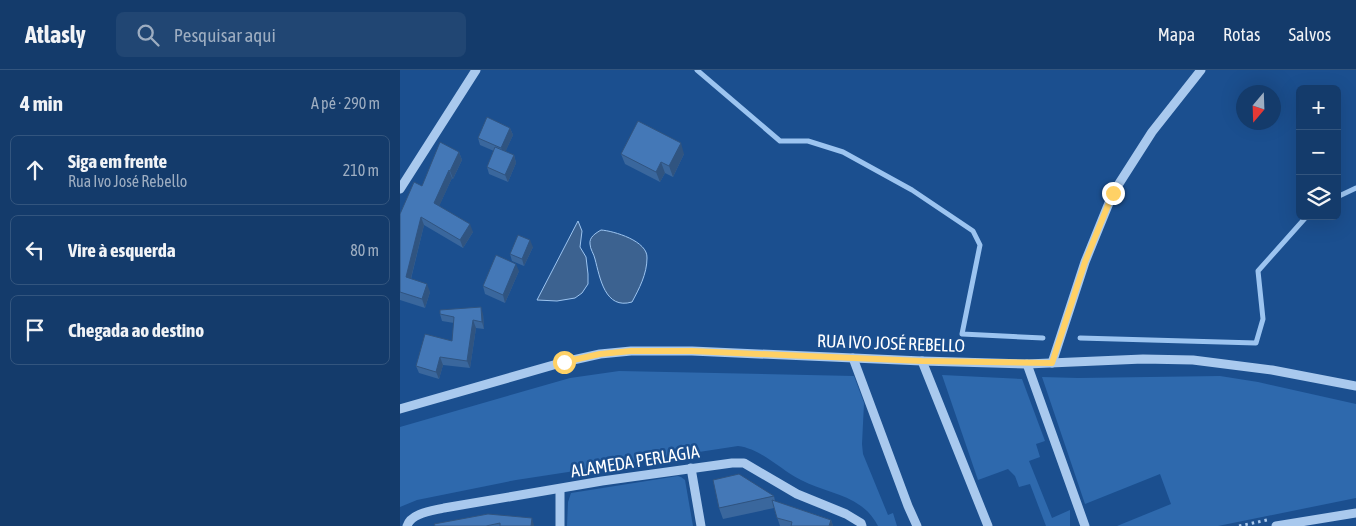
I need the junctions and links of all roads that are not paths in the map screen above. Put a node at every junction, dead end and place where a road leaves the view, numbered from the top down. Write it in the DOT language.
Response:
graph roads {
  1 [pos="476,70"];
  2 [pos="1201,70"];
  3 [pos="400,189"];
  4 [pos="853,358"];
  5 [pos="922,361"];
  6 [pos="1052,363"];
  7 [pos="1027,364"];
  8 [pos="1356,386"];
  9 [pos="400,409"];
  10 [pos="691,468"];
  11 [pos="560,489"];
  12 [pos="1356,513"];
  13 [pos="861,525"];
  14 [pos="407,526"];
  15 [pos="560,526"];
  16 [pos="701,526"];
  17 [pos="918,526"];
  18 [pos="988,526"];
  19 [pos="1085,526"];
  20 [pos="1276,526"];
  1 -- 3 [label="street"];
  2 -- 6 [label="street"];
  4 -- 5 [label="street, RUA IVO JOSÉ REBELLO"];
  4 -- 9 [label="street, RUA IVO JOSÉ REBELLO"];
  4 -- 17 [label="street"];
  5 -- 7 [label="street, RUA IVO JOSÉ REBELLO"];
  5 -- 18 [label="street"];
  6 -- 7 [label="street, RUA IVO JOSÉ REBELLO"];
  6 -- 8 [label="street, RUA IVO JOSÉ REBELLO"];
  7 -- 19 [label="street"];
  10 -- 11 [label="street, ALAMEDA PERLAGIA"];
  10 -- 13 [label="street, ALAMEDA PERLAGIA"];
  10 -- 16 [label="street"];
  11 -- 14 [label="street, ALAMEDA PERLAGIA"];
  11 -- 15 [label="street"];
  12 -- 20 [label="street"];
}
